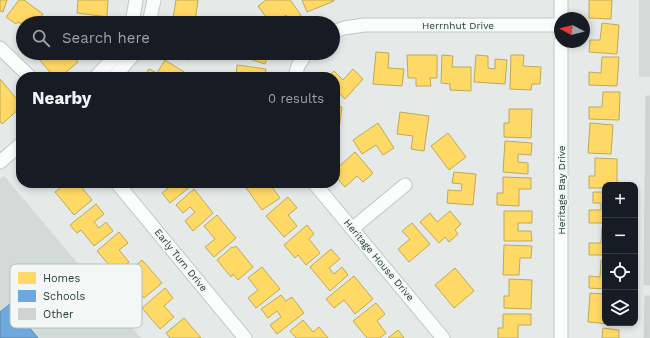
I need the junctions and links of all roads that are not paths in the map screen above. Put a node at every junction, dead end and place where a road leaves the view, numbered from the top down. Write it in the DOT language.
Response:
graph roads {
  1 [pos="136,0"];
  2 [pos="154,0"];
  3 [pos="561,0"];
  4 [pos="561,12"];
  5 [pos="133,16"];
  6 [pos="151,16"];
  7 [pos="554,25"];
  8 [pos="340,30"];
  9 [pos="0,48"];
  10 [pos="561,48"];
  11 [pos="112,60"];
  12 [pos="129,60"];
  13 [pos="302,60"];
  14 [pos="25,72"];
  15 [pos="101,72"];
  16 [pos="118,72"];
  17 [pos="296,72"];
  18 [pos="16,148"];
  19 [pos="0,162"];
  20 [pos="405,185"];
  21 [pos="121,188"];
  22 [pos="318,188"];
  23 [pos="352,228"];
  24 [pos="245,338"];
  25 [pos="443,338"];
  26 [pos="561,338"];
  1 -- 5 [label="street"];
  2 -- 6 [label="street"];
  3 -- 4 [label="street"];
  7 -- 8 [label="street, Herrnhut Drive"];
  9 -- 14 [label="street"];
  10 -- 26 [label="street, Heritage Bay Drive"];
  11 -- 15 [label="street"];
  12 -- 16 [label="street"];
  13 -- 17 [label="street"];
  18 -- 19 [label="street"];
  20 -- 23 [label="street"];
  21 -- 24 [label="street, Early Turn Drive"];
  22 -- 23 [label="street, Heritage House Drive"];
  23 -- 25 [label="street, Heritage House Drive"];
}
